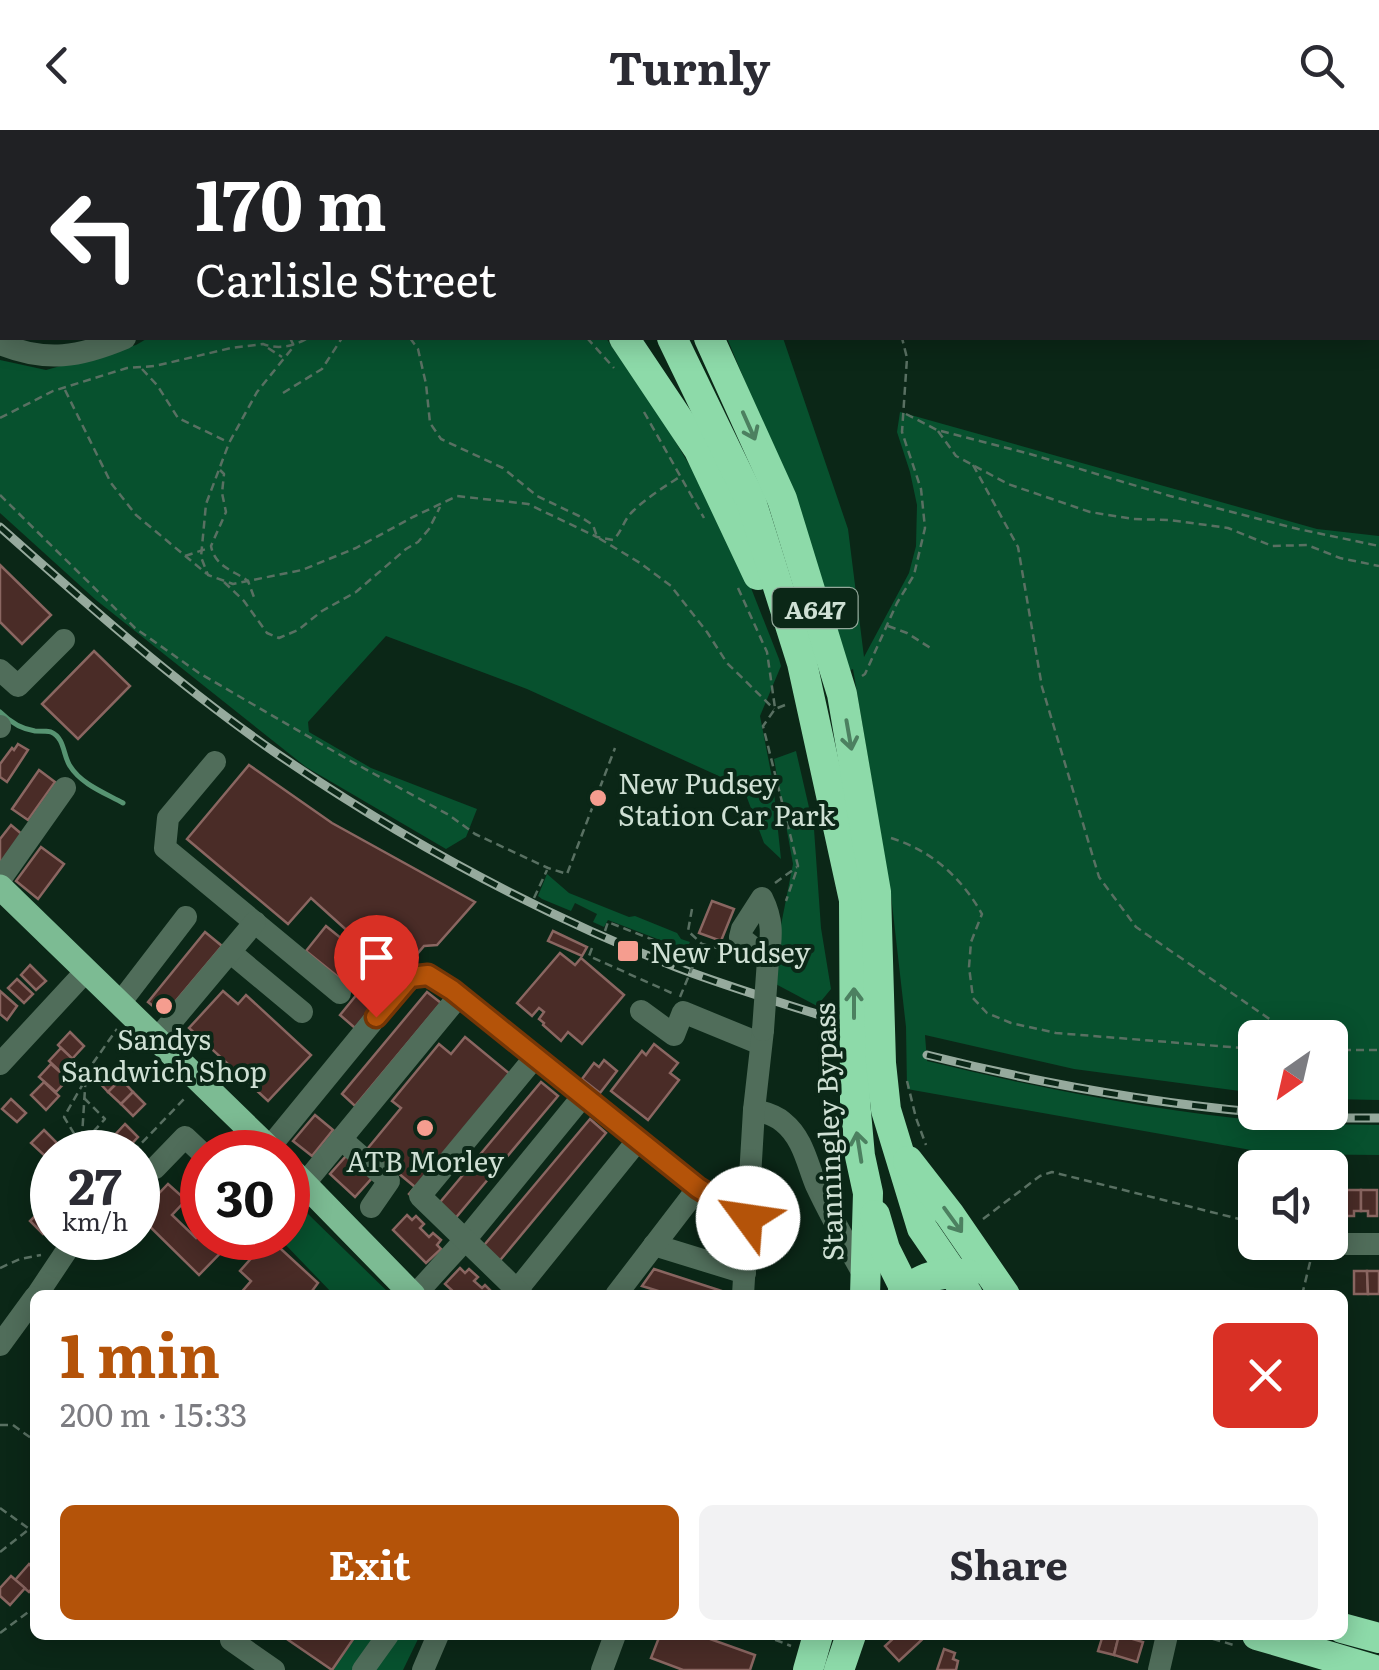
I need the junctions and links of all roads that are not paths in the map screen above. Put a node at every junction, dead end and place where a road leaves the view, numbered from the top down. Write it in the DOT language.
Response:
graph roads {
  1 [pos="120,340"];
  2 [pos="625,340"];
  3 [pos="673,340"];
  4 [pos="710,340"];
  5 [pos="0,344"];
  6 [pos="64,640"];
  7 [pos="0,670"];
  8 [pos="215,762"];
  9 [pos="824,766"];
  10 [pos="65,788"];
  11 [pos="0,883"];
  12 [pos="764,894"];
  13 [pos="186,917"];
  14 [pos="255,922"];
  15 [pos="230,952"];
  16 [pos="87,970"];
  17 [pos="340,992"];
  18 [pos="459,996"];
  19 [pos="124,1007"];
  20 [pos="641,1011"];
  21 [pos="302,1012"];
  22 [pos="762,1037"];
  23 [pos="158,1039"];
  24 [pos="535,1056"];
  25 [pos="0,1064"];
  26 [pos="583,1096"];
  27 [pos="754,1110"];
  28 [pos="244,1130"];
  29 [pos="274,1130"];
  30 [pos="341,1139"];
  31 [pos="638,1140"];
  32 [pos="896,1146"];
  33 [pos="310,1164"];
  34 [pos="698,1188"];
  35 [pos="310,1189"];
  36 [pos="868,1194"];
  37 [pos="371,1207"];
  38 [pos="748,1218"];
  39 [pos="464,1240"];
  40 [pos="1348,1244"];
  41 [pos="1379,1244"];
  42 [pos="654,1245"];
  43 [pos="62,1260"];
  44 [pos="744,1284"];
  45 [pos="960,1284"];
  46 [pos="865,1286"];
  47 [pos="44,1290"];
  48 [pos="409,1290"];
  49 [pos="419,1290"];
  50 [pos="518,1290"];
  51 [pos="522,1290"];
  52 [pos="620,1290"];
  53 [pos="904,1290"];
  54 [pos="909,1290"];
  55 [pos="998,1290"];
  56 [pos="1002,1290"];
  57 [pos="30,1309"];
  58 [pos="0,1346"];
  59 [pos="1348,1630"];
  60 [pos="1379,1638"];
  61 [pos="231,1640"];
  62 [pos="384,1640"];
  63 [pos="436,1640"];
  64 [pos="612,1640"];
  65 [pos="848,1640"];
  66 [pos="1166,1640"];
  67 [pos="1274,1640"];
  68 [pos="274,1670"];
  69 [pos="363,1670"];
  70 [pos="423,1670"];
  71 [pos="602,1670"];
  72 [pos="839,1670"];
  73 [pos="1160,1670"];
  74 [pos="1375,1670"];
  1 -- 5 [label="street"];
  2 -- 9 [label="highway"];
  3 -- 9 [label="highway, Stanningley Bypass / A647"];
  4 -- 32 [label="highway, Stanningley Bypass / A647, one-way"];
  6 -- 7 [label="street"];
  8 -- 14 [label="street"];
  36 -- 9 [label="highway, Stanningley Bypass / A647, one-way"];
  10 -- 11 [label="street"];
  11 -- 16 [label="main road"];
  12 -- 22 [label="street, bridge"];
  13 -- 19 [label="street"];
  14 -- 15 [label="street"];
  14 -- 17 [label="street"];
  15 -- 21 [label="street"];
  15 -- 23 [label="street"];
  16 -- 19 [label="main road"];
  16 -- 25 [label="street"];
  18 -- 24 [label="street"];
  18 -- 29 [label="street"];
  18 -- 30 [label="street"];
  19 -- 23 [label="main road"];
  20 -- 22 [label="street"];
  22 -- 27 [label="street"];
  23 -- 28 [label="main road"];
  24 -- 26 [label="street"];
  24 -- 39 [label="street"];
  26 -- 31 [label="street"];
  26 -- 39 [label="street"];
  27 -- 38 [label="street"];
  27 -- 46 [label="street"];
  30 -- 33 [label="street"];
  30 -- 37 [label="street"];
  31 -- 34 [label="street"];
  31 -- 51 [label="street"];
  32 -- 45 [label="highway, Stanningley Bypass"];
  32 -- 56 [label="highway, A647, one-way"];
  34 -- 38 [label="street"];
  34 -- 42 [label="street"];
  35 -- 48 [label="main road"];
  36 -- 46 [label="highway, Stanningley Bypass / A647"];
  36 -- 53 [label="highway, A647"];
  38 -- 44 [label="street"];
  39 -- 49 [label="street"];
  39 -- 50 [label="street"];
  40 -- 41 [label="street"];
  42 -- 44 [label="street"];
  42 -- 52 [label="street"];
  43 -- 47 [label="street"];
  45 -- 54 [label="highway"];
  45 -- 55 [label="highway"];
  57 -- 58 [label="street"];
  59 -- 60 [label="highway"];
  61 -- 68 [label="street"];
  62 -- 69 [label="street"];
  63 -- 70 [label="street"];
  64 -- 71 [label="street"];
  65 -- 72 [label="highway"];
  66 -- 73 [label="street"];
  67 -- 74 [label="highway"];
}
